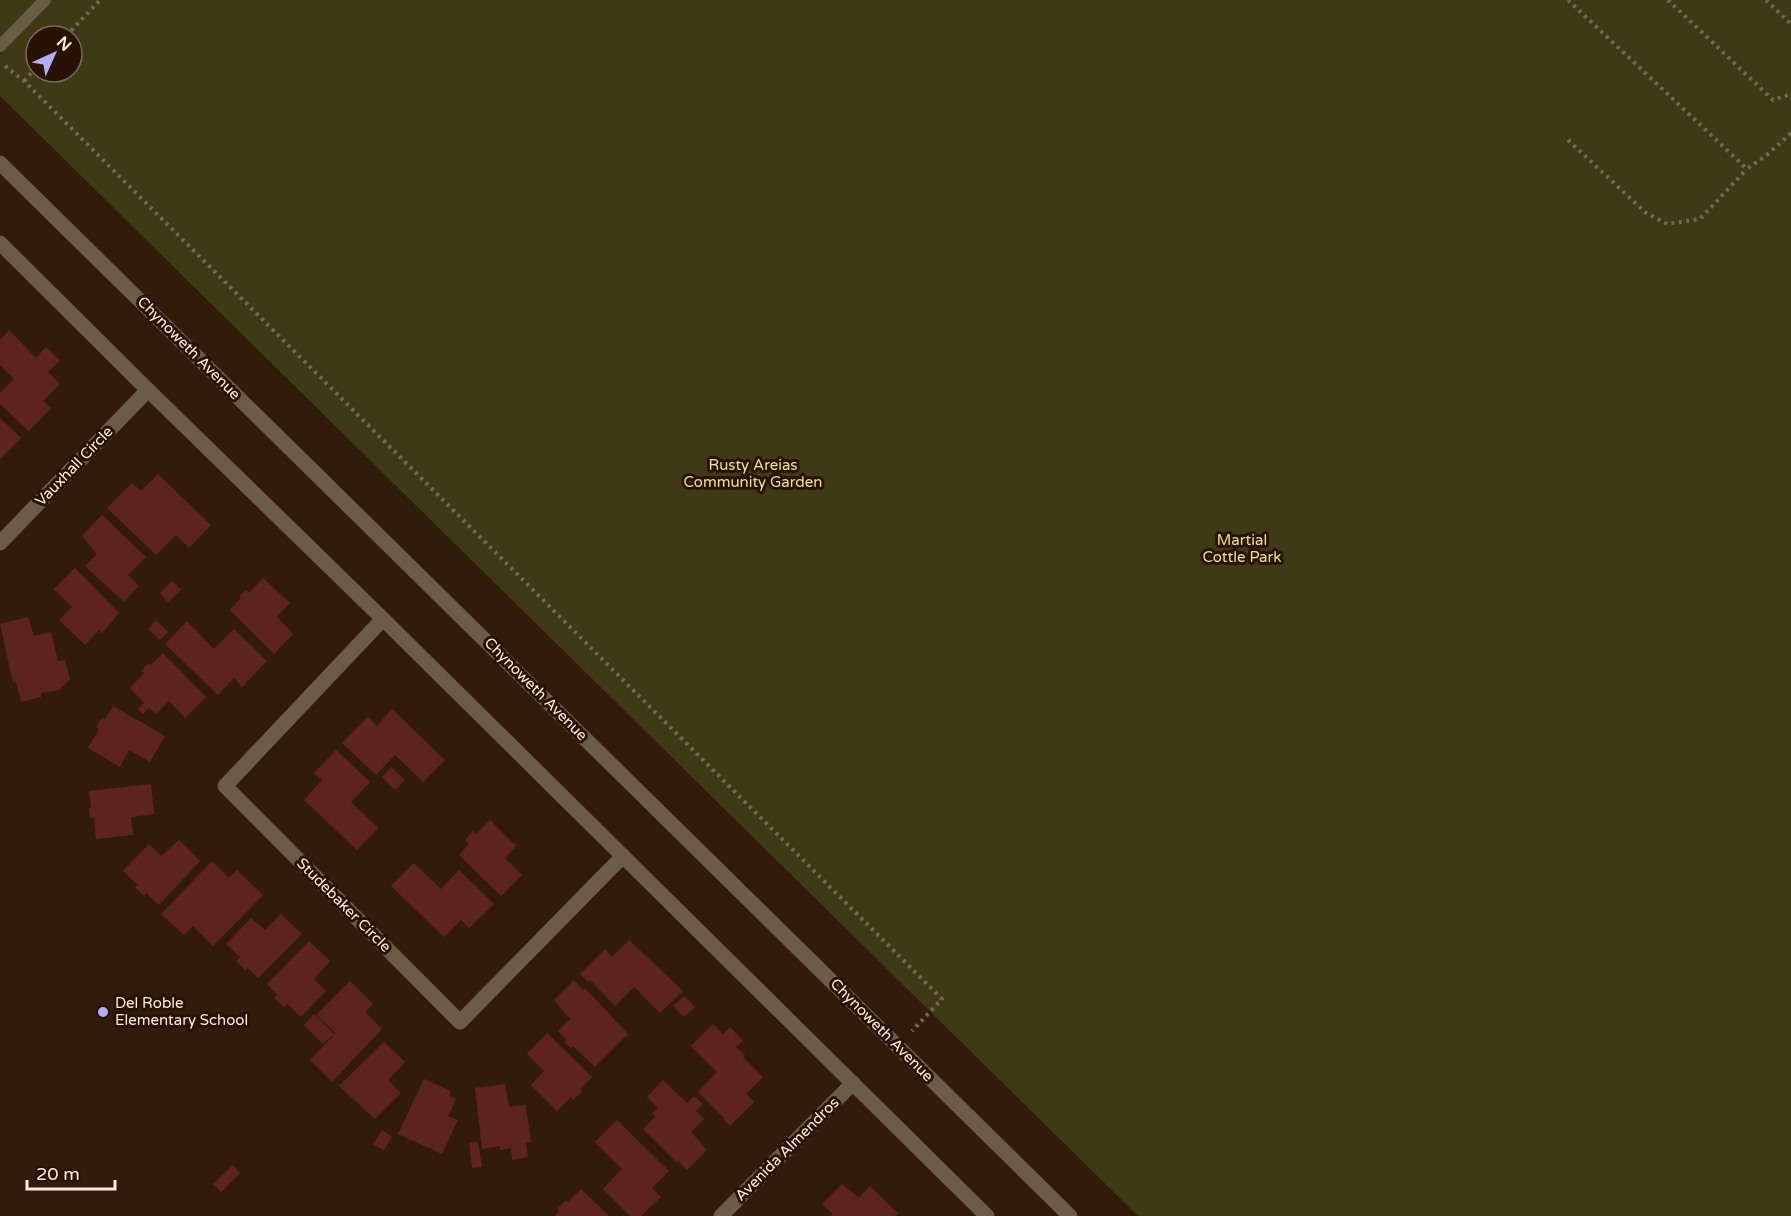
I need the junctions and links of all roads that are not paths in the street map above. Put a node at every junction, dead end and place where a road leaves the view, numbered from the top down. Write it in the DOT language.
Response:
graph roads {
  1 [pos="45,0"];
  2 [pos="0,46"];
  3 [pos="0,163"];
  4 [pos="0,243"];
  5 [pos="148,390"];
  6 [pos="0,543"];
  7 [pos="383,619"];
  8 [pos="623,856"];
  9 [pos="853,1083"];
  10 [pos="721,1216"];
  11 [pos="987,1216"];
  12 [pos="1070,1216"];
  1 -- 2 [label="lane"];
  3 -- 12 [label="street, Chynoweth Avenue"];
  4 -- 5 [label="street"];
  5 -- 6 [label="street, Vauxhall Circle"];
  5 -- 7 [label="street"];
  7 -- 8 [label="street"];
  7 -- 8 [label="street, Studebaker Circle"];
  8 -- 9 [label="street"];
  9 -- 10 [label="street, Avenida Almendros"];
  9 -- 11 [label="street"];
}
